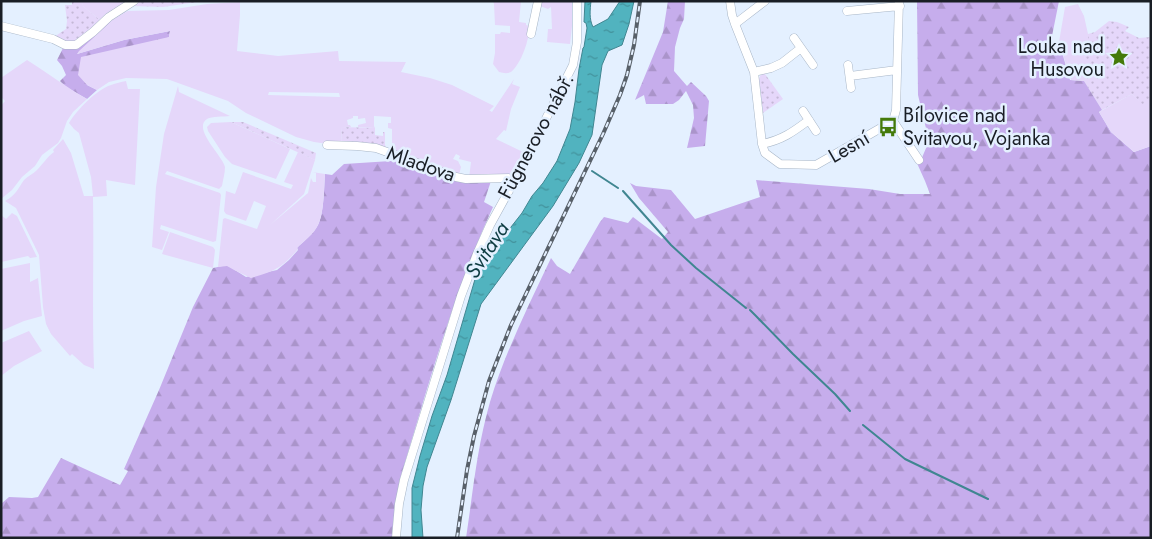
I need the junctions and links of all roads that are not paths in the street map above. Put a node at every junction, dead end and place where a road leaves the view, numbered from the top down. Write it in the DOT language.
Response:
graph roads {
  1 [pos="134,1"];
  2 [pos="538,1"];
  3 [pos="577,1"];
  4 [pos="730,1"];
  5 [pos="765,1"];
  6 [pos="900,4"];
  7 [pos="847,11"];
  8 [pos="735,24"];
  9 [pos="1,26"];
  10 [pos="531,34"];
  11 [pos="794,38"];
  12 [pos="801,48"];
  13 [pos="814,65"];
  14 [pos="848,65"];
  15 [pos="897,70"];
  16 [pos="754,72"];
  17 [pos="850,76"];
  18 [pos="851,88"];
  19 [pos="803,111"];
  20 [pos="809,120"];
  21 [pos="892,121"];
  22 [pos="816,131"];
  23 [pos="762,144"];
  24 [pos="328,145"];
  25 [pos="919,160"];
  26 [pos="516,178"];
  27 [pos="396,538"];
  1 -- 9 [label="street"];
  2 -- 10 [label="street"];
  3 -- 26 [label="street, Fügnerovo nábř."];
  4 -- 8 [label="street"];
  5 -- 8 [label="street"];
  6 -- 7 [label="street, Lesní"];
  6 -- 15 [label="street, Lesní"];
  8 -- 16 [label="street"];
  11 -- 12 [label="street"];
  12 -- 13 [label="street"];
  12 -- 16 [label="street"];
  14 -- 17 [label="street"];
  15 -- 17 [label="street"];
  15 -- 21 [label="street, Lesní"];
  16 -- 23 [label="street"];
  17 -- 18 [label="street"];
  19 -- 20 [label="street"];
  20 -- 22 [label="street"];
  20 -- 23 [label="street"];
  21 -- 23 [label="street, Lesní"];
  21 -- 25 [label="street"];
  24 -- 26 [label="street, Mladova"];
  26 -- 27 [label="street, Fügnerovo nábř."];
}
